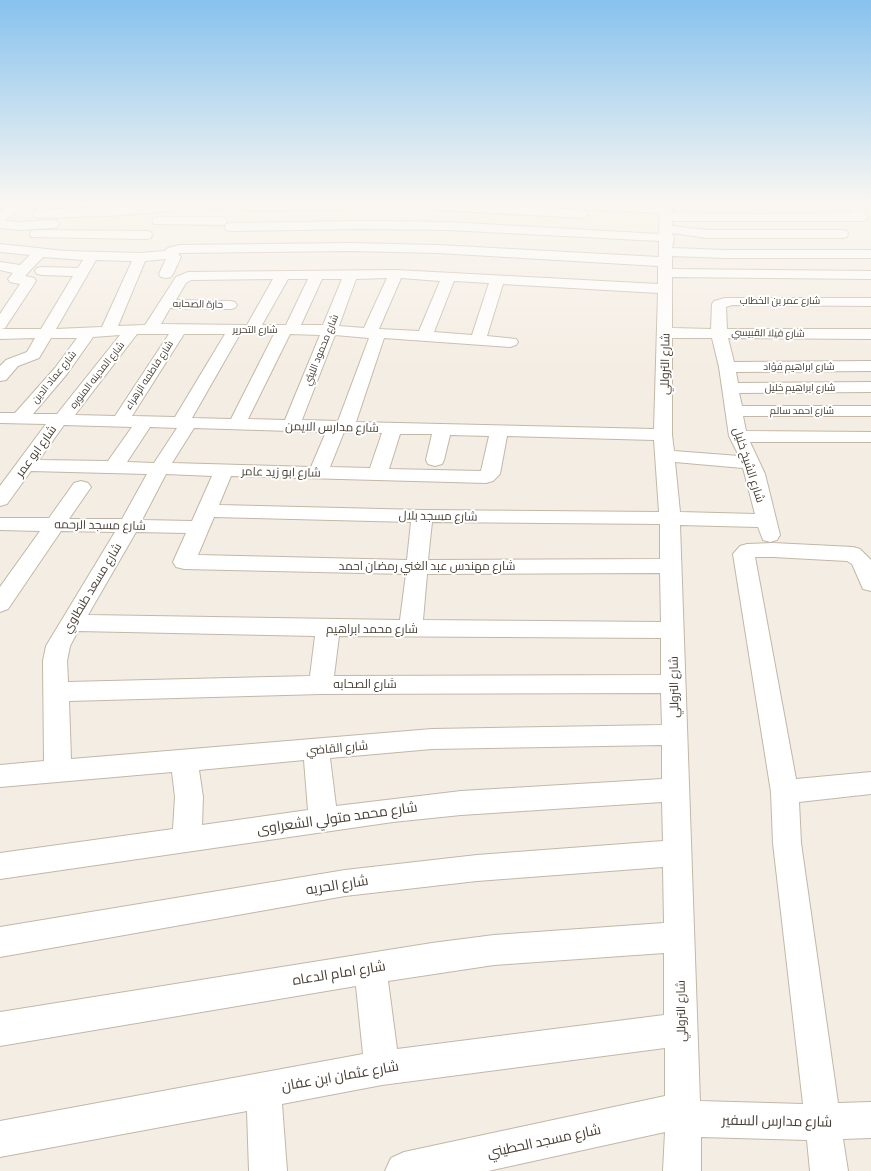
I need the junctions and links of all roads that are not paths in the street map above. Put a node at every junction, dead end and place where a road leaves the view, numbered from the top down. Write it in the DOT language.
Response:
graph roads {
  1 [pos="28,259"];
  2 [pos="90,259"];
  3 [pos="131,259"];
  4 [pos="173,259"];
  5 [pos="286,259"];
  6 [pos="435,259"];
  7 [pos="506,259"];
  8 [pos="579,259"];
  9 [pos="630,259"];
  10 [pos="666,259"];
  11 [pos="766,259"];
  12 [pos="0,267"];
  13 [pos="22,270"];
  14 [pos="42,271"];
  15 [pos="82,272"];
  16 [pos="166,274"];
  17 [pos="350,274"];
  18 [pos="396,274"];
  19 [pos="280,275"];
  20 [pos="317,275"];
  21 [pos="430,276"];
  22 [pos="871,276"];
  23 [pos="449,277"];
  24 [pos="499,280"];
  25 [pos="576,284"];
  26 [pos="237,290"];
  27 [pos="0,298"];
  28 [pos="18,298"];
  29 [pos="871,302"];
  30 [pos="166,304"];
  31 [pos="0,325"];
  32 [pos="150,329"];
  33 [pos="132,330"];
  34 [pos="179,330"];
  35 [pos="216,330"];
  36 [pos="235,330"];
  37 [pos="252,330"];
  38 [pos="287,330"];
  39 [pos="329,330"];
  40 [pos="108,331"];
  41 [pos="45,333"];
  42 [pos="88,333"];
  43 [pos="373,333"];
  44 [pos="665,333"];
  45 [pos="719,333"];
  46 [pos="0,334"];
  47 [pos="871,334"];
  48 [pos="425,336"];
  49 [pos="478,340"];
  50 [pos="510,342"];
  51 [pos="727,367"];
  52 [pos="870,368"];
  53 [pos="0,376"];
  54 [pos="871,387"];
  55 [pos="730,388"];
  56 [pos="734,411"];
  57 [pos="871,411"];
  58 [pos="0,418"];
  59 [pos="19,419"];
  60 [pos="60,420"];
  61 [pos="120,421"];
  62 [pos="145,421"];
  63 [pos="185,422"];
  64 [pos="237,424"];
  65 [pos="291,426"];
  66 [pos="341,427"];
  67 [pos="392,428"];
  68 [pos="442,430"];
  69 [pos="499,431"];
  70 [pos="738,436"];
  71 [pos="871,437"];
  72 [pos="665,446"];
  73 [pos="435,460"];
  74 [pos="751,463"];
  75 [pos="113,468"];
  76 [pos="24,469"];
  77 [pos="159,469"];
  78 [pos="224,471"];
  79 [pos="0,472"];
  80 [pos="318,473"];
  81 [pos="378,474"];
  82 [pos="81,487"];
  83 [pos="0,500"];
  84 [pos="422,516"];
  85 [pos="670,518"];
  86 [pos="203,519"];
  87 [pos="767,521"];
  88 [pos="0,524"];
  89 [pos="55,524"];
  90 [pos="129,526"];
  91 [pos="774,550"];
  92 [pos="671,566"];
  93 [pos="417,567"];
  94 [pos="871,584"];
  95 [pos="0,604"];
  96 [pos="71,623"];
  97 [pos="328,628"];
  98 [pos="411,629"];
  99 [pos="673,630"];
  100 [pos="674,684"];
  101 [pos="321,685"];
  102 [pos="56,692"];
  103 [pos="675,735"];
  104 [pos="316,750"];
  105 [pos="184,761"];
  106 [pos="58,771"];
  107 [pos="0,776"];
  108 [pos="871,783"];
  109 [pos="676,790"];
  110 [pos="785,792"];
  111 [pos="323,820"];
  112 [pos="187,839"];
  113 [pos="678,853"];
  114 [pos="0,866"];
  115 [pos="680,937"];
  116 [pos="0,942"];
  117 [pos="370,968"];
  118 [pos="0,1029"];
  119 [pos="682,1029"];
  120 [pos="382,1068"];
  121 [pos="262,1090"];
  122 [pos="683,1114"];
  123 [pos="871,1120"];
  124 [pos="822,1122"];
  125 [pos="0,1139"];
  126 [pos="268,1171"];
  127 [pos="404,1171"];
  128 [pos="682,1171"];
  129 [pos="829,1171"];
  1 -- 13 [label="street"];
  2 -- 15 [label="street"];
  3 -- 40 [label="street"];
  4 -- 16 [label="street"];
  5 -- 19 [label="street"];
  6 -- 21 [label="street"];
  7 -- 24 [label="street"];
  8 -- 25 [label="street"];
  9 -- 25 [label="street"];
  10 -- 44 [label="street, شارع التروللي"];
  11 -- 22 [label="street"];
  12 -- 13 [label="street"];
  13 -- 28 [label="street"];
  14 -- 15 [label="street"];
  15 -- 41 [label="street"];
  17 -- 18 [label="street"];
  17 -- 20 [label="street"];
  17 -- 39 [label="street, شارع محمود الليثي"];
  18 -- 21 [label="street"];
  18 -- 43 [label="street"];
  19 -- 20 [label="street"];
  19 -- 26 [label="street"];
  19 -- 37 [label="street"];
  20 -- 38 [label="street"];
  21 -- 23 [label="street"];
  23 -- 24 [label="street"];
  23 -- 48 [label="street"];
  24 -- 25 [label="street"];
  24 -- 49 [label="street"];
  26 -- 30 [label="street, حارة الصحابه"];
  26 -- 30 [label="street"];
  26 -- 35 [label="street"];
  27 -- 28 [label="street"];
  28 -- 31 [label="street"];
  29 -- 45 [label="street, شارع عمر بن الخطاب"];
  30 -- 32 [label="street"];
  32 -- 33 [label="street, شارع التحرير"];
  32 -- 34 [label="street, شارع التحرير"];
  33 -- 40 [label="street, شارع التحرير"];
  33 -- 60 [label="street, شارع المدينه المنوره"];
  34 -- 35 [label="street, شارع التحرير"];
  34 -- 61 [label="street, شارع فاطمه الزهراء"];
  35 -- 36 [label="street, شارع التحرير"];
  36 -- 37 [label="street, شارع التحرير"];
  36 -- 63 [label="street, شارع مسعد طنطاوي"];
  37 -- 38 [label="street, شارع التحرير"];
  38 -- 39 [label="street, شارع التحرير"];
  38 -- 64 [label="street"];
  39 -- 43 [label="street, شارع التحرير"];
  39 -- 65 [label="street, شارع محمود الليثي"];
  40 -- 42 [label="street, شارع التحرير"];
  41 -- 42 [label="street, شارع التحرير"];
  41 -- 46 [label="street, شارع التحرير"];
  41 -- 53 [label="street"];
  42 -- 59 [label="street, شارع عماد الدين"];
  43 -- 48 [label="street, شارع التحرير"];
  43 -- 66 [label="street"];
  44 -- 45 [label="street, شارع فيلا القبيسي"];
  44 -- 72 [label="street, شارع التروللي"];
  45 -- 47 [label="street, شارع فيلا القبيسي"];
  45 -- 51 [label="street, شارع الشيخ خليل"];
  48 -- 49 [label="street, شارع التحرير"];
  49 -- 50 [label="street, شارع التحرير"];
  51 -- 52 [label="street, شارع ابراهيم فؤاد"];
  51 -- 55 [label="street, شارع الشيخ خليل"];
  54 -- 55 [label="street, شارع ابراهيم خليل"];
  55 -- 56 [label="street, شارع الشيخ خليل"];
  56 -- 57 [label="street, شارع احمد سالم"];
  56 -- 70 [label="street, شارع الشيخ خليل"];
  58 -- 59 [label="street, شارع مدارس الايمن"];
  59 -- 60 [label="street, شارع مدارس الايمن"];
  60 -- 61 [label="street, شارع مدارس الايمن"];
  60 -- 76 [label="street, شارع ابو عمر"];
  61 -- 62 [label="street, شارع مدارس الايمن"];
  62 -- 63 [label="street, شارع مدارس الايمن"];
  62 -- 75 [label="street"];
  63 -- 64 [label="street, شارع مدارس الايمن"];
  63 -- 77 [label="street, شارع مسعد طنطاوي"];
  64 -- 65 [label="street, شارع مدارس الايمن"];
  65 -- 66 [label="street, شارع مدارس الايمن"];
  66 -- 67 [label="street, شارع مدارس الايمن"];
  66 -- 80 [label="street"];
  67 -- 68 [label="street, شارع مدارس الايمن"];
  67 -- 81 [label="street"];
  68 -- 69 [label="street, شارع مدارس الايمن"];
  68 -- 73 [label="street"];
  69 -- 72 [label="street, شارع مدارس الايمن"];
  69 -- 81 [label="street, شارع ابو زيد عامر"];
  70 -- 71 [label="street"];
  70 -- 74 [label="street, شارع الشيخ خليل"];
  72 -- 74 [label="street, شارع مدارس الايمن"];
  72 -- 85 [label="street, شارع التروللي"];
  74 -- 87 [label="street, شارع الشيخ خليل"];
  75 -- 76 [label="street, شارع ابو زيد عامر"];
  75 -- 77 [label="street, شارع ابو زيد عامر"];
  76 -- 79 [label="street, شارع ابو زيد عامر"];
  76 -- 83 [label="street, شارع ابو عمر"];
  77 -- 78 [label="street, شارع ابو زيد عامر"];
  77 -- 90 [label="street, شارع مسعد طنطاوي"];
  78 -- 80 [label="street, شارع ابو زيد عامر"];
  78 -- 86 [label="street"];
  80 -- 81 [label="street, شارع ابو زيد عامر"];
  82 -- 89 [label="street"];
  84 -- 85 [label="street, شارع مسجد بلال"];
  84 -- 86 [label="street, شارع مسجد بلال"];
  84 -- 93 [label="street"];
  85 -- 87 [label="street, شارع مسجد بلال"];
  85 -- 92 [label="street, شارع التروللي"];
  86 -- 90 [label="street, شارع مسجد الرحمه"];
  86 -- 93 [label="street, شارع مهندس عبد الغني رمضان احمد"];
  87 -- 91 [label="street, شارع الشيخ خليل"];
  88 -- 89 [label="street, شارع مسجد الرحمه"];
  89 -- 90 [label="street, شارع مسجد الرحمه"];
  89 -- 95 [label="street"];
  90 -- 96 [label="street, شارع مسعد طنطاوي"];
  91 -- 94 [label="street"];
  91 -- 110 [label="street"];
  92 -- 93 [label="street, شارع مهندس عبد الغني رمضان احمد"];
  92 -- 99 [label="street, شارع التروللي"];
  93 -- 98 [label="street"];
  96 -- 97 [label="street, شارع محمد ابراهيم"];
  96 -- 102 [label="street, شارع مسعد طنطاوي"];
  97 -- 98 [label="street, شارع محمد ابراهيم"];
  97 -- 101 [label="street"];
  98 -- 99 [label="street, شارع محمد ابراهيم"];
  99 -- 100 [label="street, شارع التروللي"];
  100 -- 101 [label="street, شارع الصحابه"];
  100 -- 103 [label="street, شارع التروللي"];
  101 -- 102 [label="street, شارع الصحابه"];
  102 -- 106 [label="street, شارع مسعد طنطاوي"];
  103 -- 104 [label="street, شارع القاضي"];
  103 -- 109 [label="street, شارع التروللي"];
  104 -- 105 [label="street, شارع القاضي"];
  104 -- 111 [label="street"];
  105 -- 106 [label="street, شارع القاضي"];
  105 -- 112 [label="street"];
  106 -- 107 [label="street, شارع القاضي"];
  108 -- 110 [label="street"];
  109 -- 111 [label="street, شارع محمد متولي الشعراوى"];
  109 -- 113 [label="street, شارع التروللي"];
  110 -- 124 [label="street"];
  111 -- 112 [label="street, شارع محمد متولي الشعراوى"];
  112 -- 114 [label="street, شارع محمد متولي الشعراوى"];
  113 -- 115 [label="street, شارع التروللي"];
  113 -- 116 [label="street, شارع الحريه"];
  115 -- 117 [label="street, شارع امام الدعاه"];
  115 -- 119 [label="street, شارع التروللي"];
  117 -- 118 [label="street, شارع امام الدعاه"];
  117 -- 120 [label="street"];
  119 -- 120 [label="street, شارع عثمان ابن عفان"];
  119 -- 122 [label="street, شارع التروللي"];
  120 -- 121 [label="street, شارع عثمان ابن عفان"];
  121 -- 125 [label="street, شارع عثمان ابن عفان"];
  121 -- 126 [label="street"];
  122 -- 124 [label="street, شارع مدارس السفير"];
  122 -- 127 [label="street, شارع مسجد الحطيني"];
  122 -- 128 [label="street, شارع التروللي"];
  123 -- 124 [label="street, شارع مدارس السفير"];
  124 -- 129 [label="street"];
}
